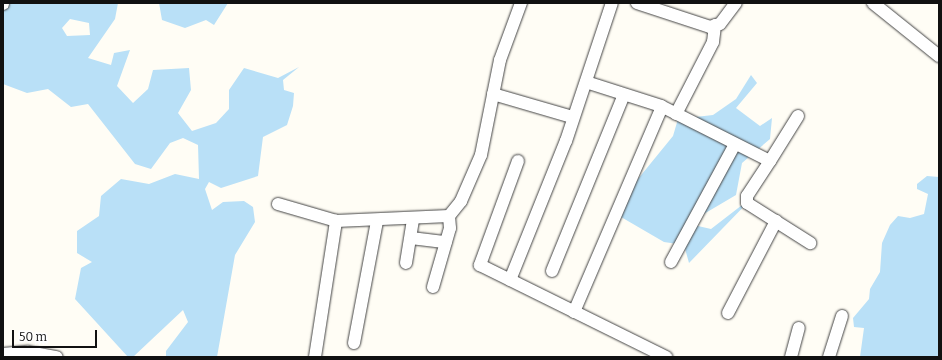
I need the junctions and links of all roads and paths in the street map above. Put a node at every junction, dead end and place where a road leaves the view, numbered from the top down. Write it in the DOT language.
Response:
graph roads {
  1 [pos="521,3"];
  2 [pos="612,3"];
  3 [pos="637,3"];
  4 [pos="736,3"];
  5 [pos="875,4"];
  6 [pos="715,25"];
  7 [pos="937,50"];
  8 [pos="586,82"];
  9 [pos="493,94"];
  10 [pos="624,95"];
  11 [pos="662,107"];
  12 [pos="676,114"];
  13 [pos="798,116"];
  14 [pos="572,117"];
  15 [pos="735,144"];
  16 [pos="518,161"];
  17 [pos="770,161"];
  18 [pos="278,204"];
  19 [pos="449,216"];
  20 [pos="413,220"];
  21 [pos="336,221"];
  22 [pos="377,221"];
  23 [pos="776,221"];
  24 [pos="410,238"];
  25 [pos="446,242"];
  26 [pos="810,243"];
  27 [pos="406,262"];
  28 [pos="671,262"];
  29 [pos="552,271"];
  30 [pos="510,280"];
  31 [pos="433,287"];
  32 [pos="574,312"];
  33 [pos="728,313"];
  34 [pos="842,316"];
  35 [pos="799,328"];
  36 [pos="354,343"];
  37 [pos="3,354"];
  38 [pos="57,357"];
  39 [pos="315,357"];
  40 [pos="666,357"];
  41 [pos="791,357"];
  42 [pos="829,357"];
  1 -- 9 [label="street"];
  2 -- 8 [label="street"];
  3 -- 6 [label="street"];
  4 -- 6 [label="street"];
  5 -- 7 [label="street"];
  6 -- 12 [label="street"];
  8 -- 10 [label="street"];
  8 -- 14 [label="street"];
  9 -- 14 [label="street"];
  9 -- 19 [label="street"];
  10 -- 11 [label="street"];
  10 -- 29 [label="street"];
  11 -- 12 [label="street"];
  11 -- 32 [label="street"];
  12 -- 15 [label="street"];
  13 -- 17 [label="street"];
  14 -- 30 [label="street"];
  15 -- 17 [label="street"];
  15 -- 28 [label="street"];
  16 -- 30 [label="street"];
  17 -- 23 [label="street"];
  18 -- 21 [label="street"];
  19 -- 20 [label="street"];
  19 -- 25 [label="street"];
  20 -- 22 [label="street"];
  20 -- 24 [label="street"];
  21 -- 22 [label="street"];
  21 -- 39 [label="street"];
  22 -- 36 [label="street"];
  23 -- 26 [label="street"];
  23 -- 33 [label="street"];
  24 -- 25 [label="street"];
  24 -- 27 [label="street"];
  25 -- 31 [label="street"];
  30 -- 32 [label="street"];
  32 -- 40 [label="street"];
  34 -- 42 [label="street"];
  35 -- 41 [label="street"];
  37 -- 38 [label="street"];
}
